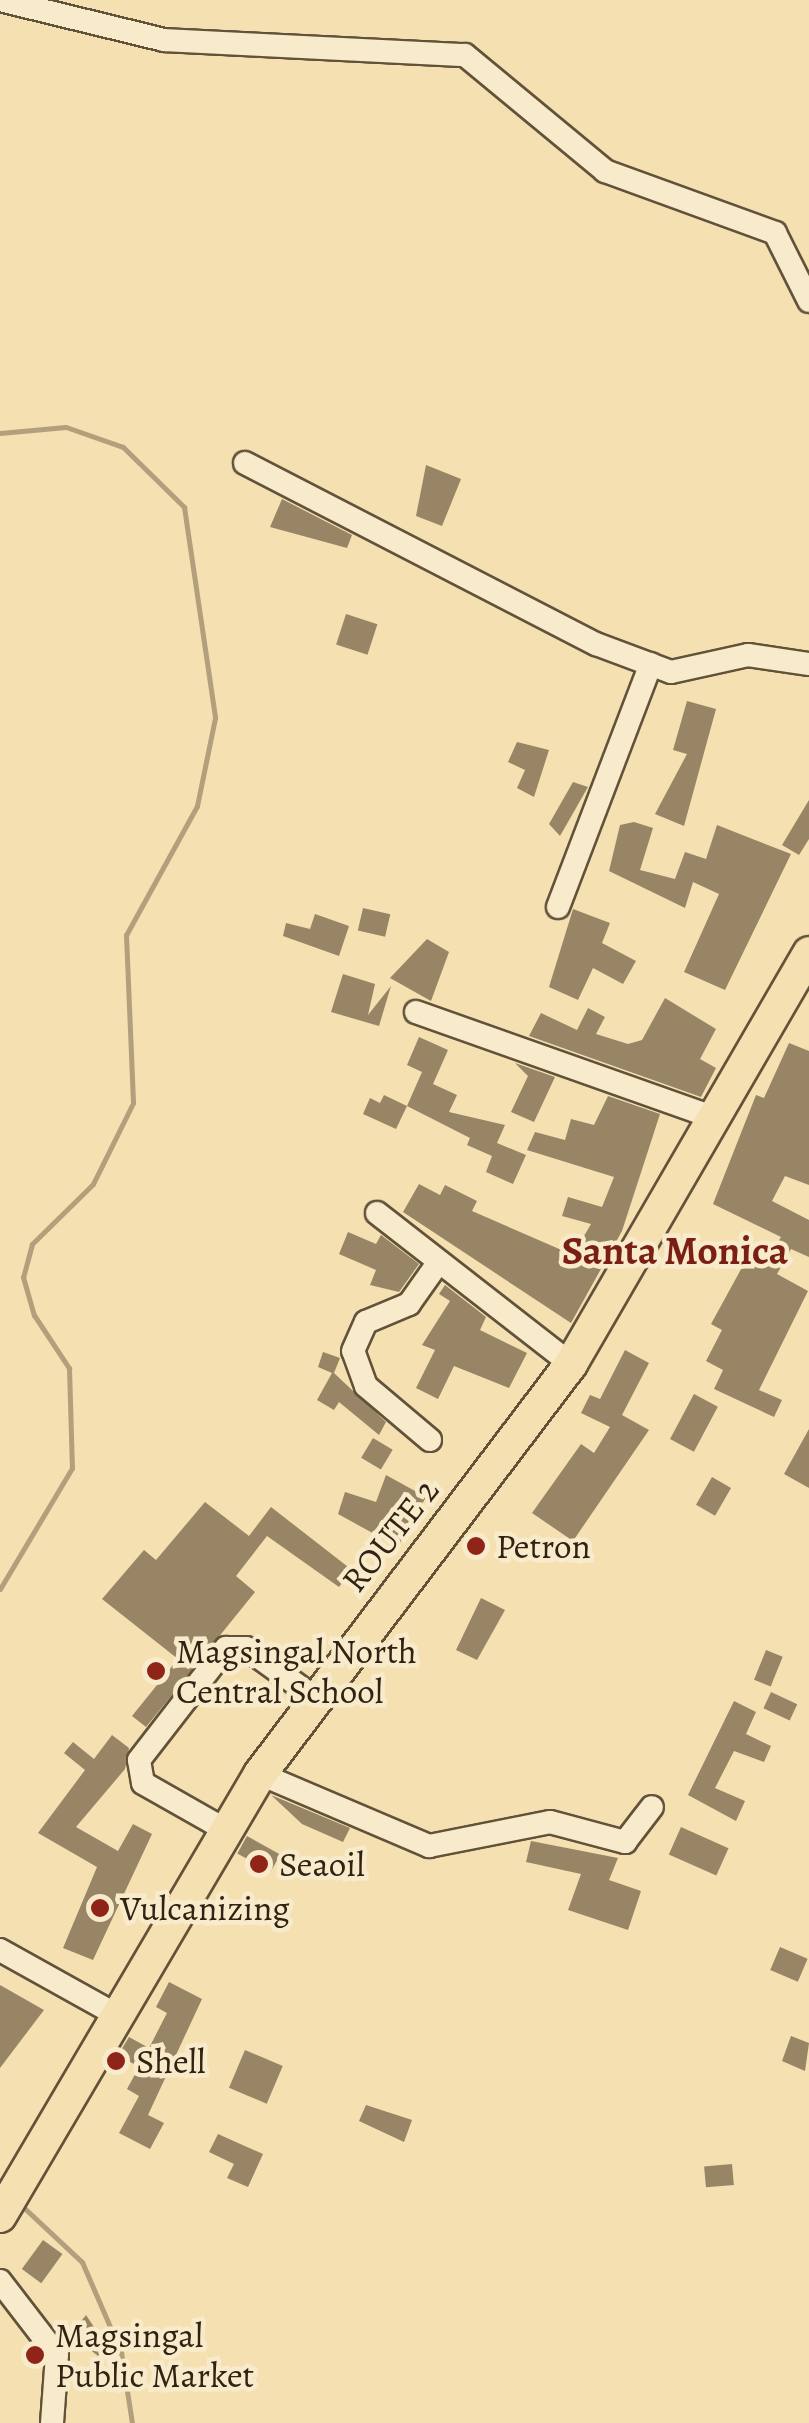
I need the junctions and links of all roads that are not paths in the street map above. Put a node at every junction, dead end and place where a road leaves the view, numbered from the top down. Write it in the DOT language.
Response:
graph roads {
  1 [pos="0,0"];
  2 [pos="809,301"];
  3 [pos="245,463"];
  4 [pos="650,664"];
  5 [pos="809,664"];
  6 [pos="558,907"];
  7 [pos="809,953"];
  8 [pos="416,1012"];
  9 [pos="716,1118"];
  10 [pos="377,1213"];
  11 [pos="438,1263"];
  12 [pos="571,1364"];
  13 [pos="430,1440"];
  14 [pos="314,1697"];
  15 [pos="260,1774"];
  16 [pos="652,1808"];
  17 [pos="224,1829"];
  18 [pos="0,1950"];
  19 [pos="113,2014"];
  20 [pos="0,2216"];
  21 [pos="0,2281"];
  22 [pos="52,2423"];
  1 -- 2 [label="street"];
  3 -- 4 [label="street"];
  4 -- 5 [label="street"];
  4 -- 6 [label="street"];
  7 -- 9 [label="highway, ROUTE 2"];
  8 -- 9 [label="street"];
  9 -- 12 [label="highway, ROUTE 2"];
  10 -- 11 [label="street"];
  11 -- 12 [label="street"];
  11 -- 13 [label="street"];
  12 -- 14 [label="highway, ROUTE 2"];
  14 -- 15 [label="highway, ROUTE 2"];
  14 -- 17 [label="street"];
  15 -- 16 [label="street"];
  15 -- 17 [label="highway, ROUTE 2"];
  17 -- 19 [label="highway, ROUTE 2"];
  18 -- 19 [label="street"];
  19 -- 20 [label="highway, ROUTE 2"];
  21 -- 22 [label="street"];
}
